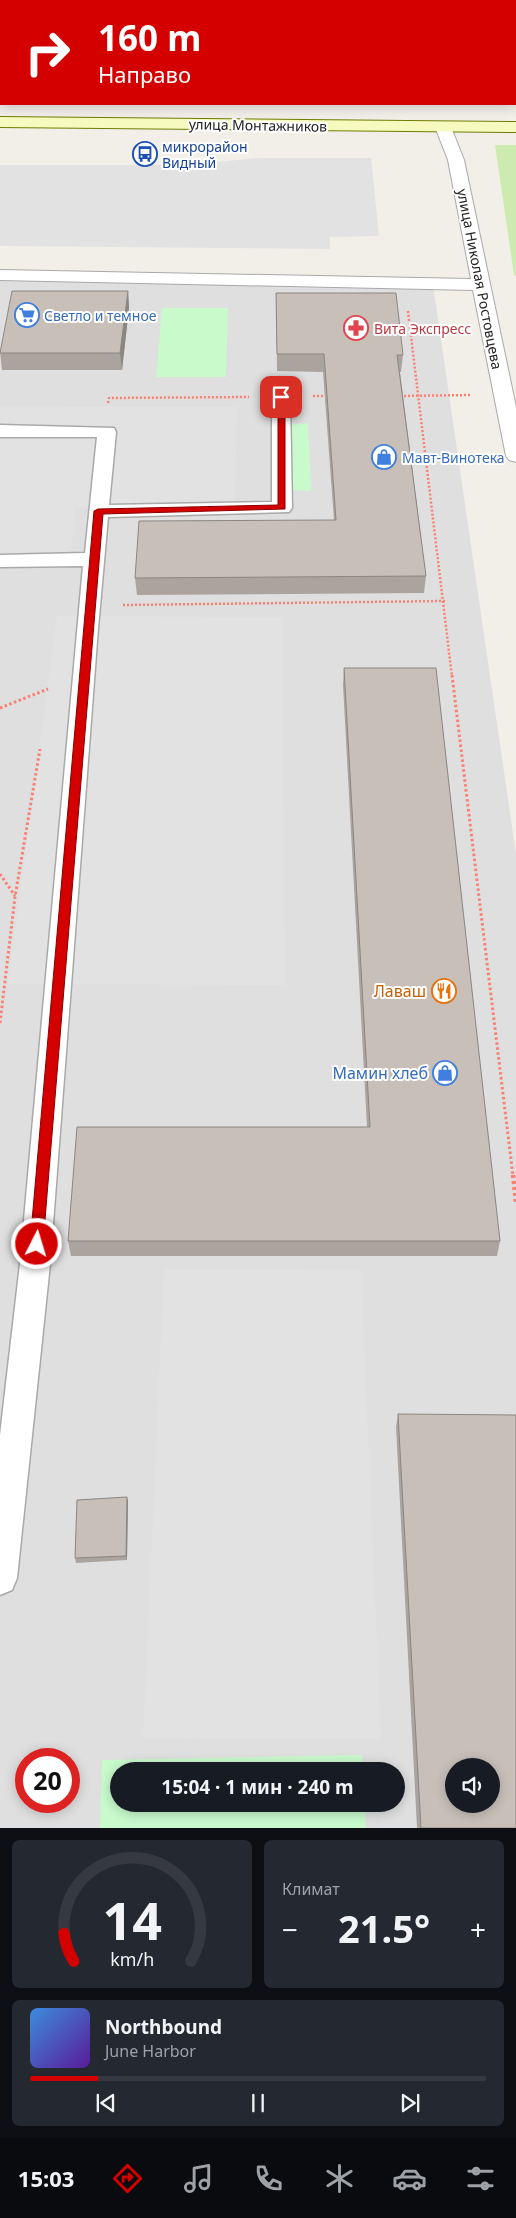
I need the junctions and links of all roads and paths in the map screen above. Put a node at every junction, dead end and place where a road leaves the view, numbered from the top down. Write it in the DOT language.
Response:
graph roads {
  1 [pos="441,119"];
  2 [pos="0,122"];
  3 [pos="516,127"];
  4 [pos="0,275"];
  5 [pos="481,285"];
  6 [pos="408,310"];
  7 [pos="510,396"];
  8 [pos="281,397"];
  9 [pos="0,431"];
  10 [pos="516,456"];
  11 [pos="98,511"];
  12 [pos="94,559"];
  13 [pos="0,561"];
  14 [pos="444,601"];
  15 [pos="90,605"];
  16 [pos="49,698"];
  17 [pos="0,708"];
  18 [pos="41,746"];
  19 [pos="0,874"];
  20 [pos="15,897"];
  21 [pos="0,1023"];
  22 [pos="516,1202"];
  23 [pos="0,1578"];
  1 -- 2 [label="main road, улица Монтажников"];
  1 -- 3 [label="main road, улица Монтажников"];
  1 -- 5 [label="street, улица Николая Ростовцева"];
  4 -- 5 [label="street"];
  5 -- 7 [label="street, улица Николая Ростовцева"];
  6 -- 14 [label="path"];
  7 -- 10 [label="street, улица Николая Ростовцева"];
  8 -- 11 [label="lane"];
  9 -- 11 [label="lane"];
  11 -- 12 [label="lane"];
  12 -- 13 [label="lane"];
  12 -- 15 [label="lane"];
  14 -- 15 [label="path"];
  14 -- 22 [label="path"];
  15 -- 23 [label="lane"];
  16 -- 17 [label="path"];
  18 -- 20 [label="path"];
  19 -- 20 [label="path"];
  20 -- 21 [label="path"];
}
